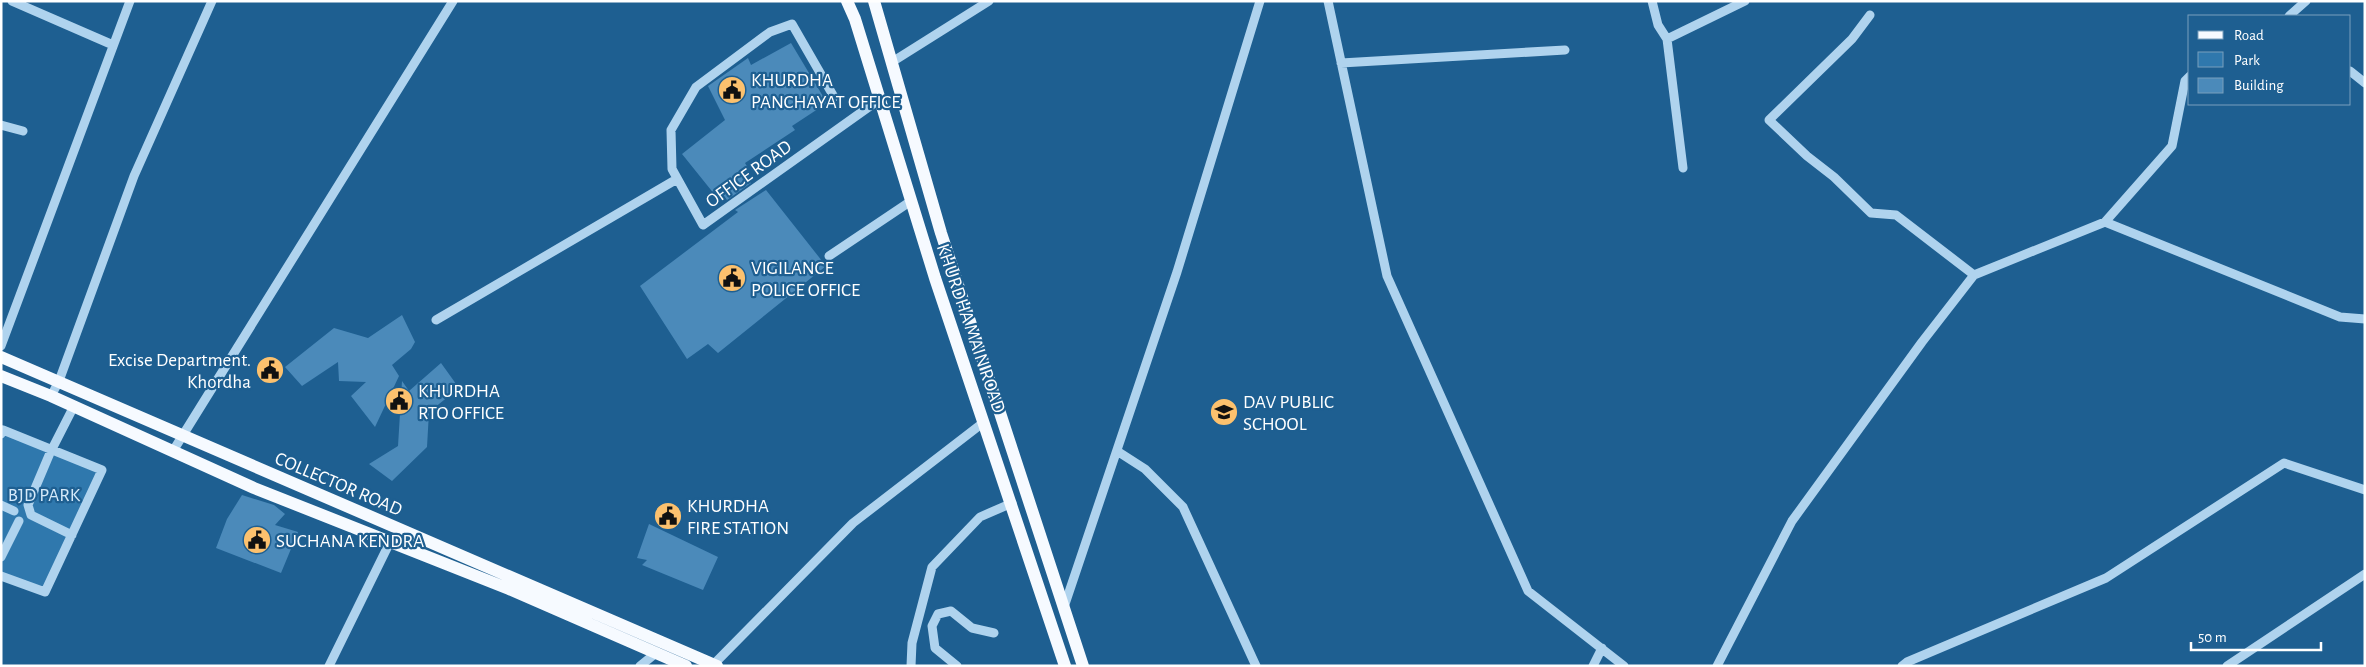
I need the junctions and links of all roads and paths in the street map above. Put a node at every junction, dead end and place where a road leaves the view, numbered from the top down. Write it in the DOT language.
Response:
graph roads {
  1 [pos="12,1"];
  2 [pos="130,1"];
  3 [pos="212,1"];
  4 [pos="453,1"];
  5 [pos="847,1"];
  6 [pos="874,1"];
  7 [pos="989,1"];
  8 [pos="1260,1"];
  9 [pos="1328,1"];
  10 [pos="1652,1"];
  11 [pos="1745,1"];
  12 [pos="2306,1"];
  13 [pos="1870,15"];
  14 [pos="2289,15"];
  15 [pos="1667,39"];
  16 [pos="113,45"];
  17 [pos="1565,50"];
  18 [pos="892,62"];
  19 [pos="1341,63"];
  20 [pos="2351,72"];
  21 [pos="2188,78"];
  22 [pos="2365,83"];
  23 [pos="834,98"];
  24 [pos="880,99"];
  25 [pos="1,125"];
  26 [pos="23,131"];
  27 [pos="1683,168"];
  28 [pos="677,179"];
  29 [pos="911,201"];
  30 [pos="2105,222"];
  31 [pos="829,256"];
  32 [pos="1974,275"];
  33 [pos="2365,319"];
  34 [pos="436,320"];
  35 [pos="1,346"];
  36 [pos="1,357"];
  37 [pos="1,376"];
  38 [pos="59,381"];
  39 [pos="51,396"];
  40 [pos="74,406"];
  41 [pos="984,422"];
  42 [pos="1,434"];
  43 [pos="183,436"];
  44 [pos="52,450"];
  45 [pos="1117,450"];
  46 [pos="173,451"];
  47 [pos="2365,490"];
  48 [pos="1012,503"];
  49 [pos="1,505"];
  50 [pos="14,511"];
  51 [pos="19,521"];
  52 [pos="72,535"];
  53 [pos="390,542"];
  54 [pos="1,557"];
  55 [pos="2365,574"];
  56 [pos="1,576"];
  57 [pos="1064,608"];
  58 [pos="606,624"];
  59 [pos="994,634"];
  60 [pos="1602,648"];
  61 [pos="656,653"];
  62 [pos="1905,664"];
  63 [pos="715,665"];
  64 [pos="329,666"];
  65 [pos="640,666"];
  66 [pos="686,666"];
  67 [pos="911,666"];
  68 [pos="957,666"];
  69 [pos="1065,666"];
  70 [pos="1083,666"];
  71 [pos="1256,666"];
  72 [pos="1592,666"];
  73 [pos="1624,666"];
  74 [pos="1717,666"];
  75 [pos="2227,666"];
  1 -- 16 [label="street"];
  2 -- 16 [label="street"];
  3 -- 38 [label="street"];
  4 -- 43 [label="street"];
  5 -- 24 [label="main road, KHURDHA MAIN ROAD"];
  6 -- 18 [label="main road, KHURDHA MAIN ROAD"];
  7 -- 18 [label="street"];
  8 -- 45 [label="street"];
  9 -- 19 [label="street"];
  10 -- 15 [label="street"];
  11 -- 15 [label="street"];
  12 -- 14 [label="street"];
  13 -- 32 [label="street"];
  15 -- 27 [label="street"];
  16 -- 35 [label="street"];
  17 -- 19 [label="street"];
  18 -- 57 [label="main road, KHURDHA MAIN ROAD"];
  19 -- 60 [label="street"];
  20 -- 22 [label="street"];
  21 -- 30 [label="street"];
  23 -- 28 [label="street, OFFICE ROAD"];
  24 -- 28 [label="street, OFFICE ROAD"];
  24 -- 29 [label="main road, KHURDHA MAIN ROAD"];
  25 -- 26 [label="street"];
  28 -- 34 [label="street"];
  29 -- 31 [label="street"];
  29 -- 41 [label="main road, KHURDHA MAIN ROAD"];
  30 -- 32 [label="street"];
  30 -- 33 [label="street"];
  32 -- 74 [label="street"];
  36 -- 38 [label="main road, COLLECTOR ROAD"];
  37 -- 39 [label="main road, COLLECTOR ROAD"];
  38 -- 39 [label="street"];
  38 -- 43 [label="main road, COLLECTOR ROAD"];
  39 -- 40 [label="main road, COLLECTOR ROAD"];
  40 -- 44 [label="street"];
  40 -- 46 [label="main road, COLLECTOR ROAD"];
  41 -- 48 [label="main road, KHURDHA MAIN ROAD"];
  41 -- 63 [label="street"];
  42 -- 44 [label="street"];
  43 -- 46 [label="street"];
  43 -- 58 [label="main road, COLLECTOR ROAD"];
  44 -- 52 [label="street"];
  44 -- 52 [label="street"];
  45 -- 57 [label="street"];
  45 -- 71 [label="street"];
  46 -- 53 [label="main road, COLLECTOR ROAD"];
  47 -- 62 [label="street"];
  48 -- 67 [label="street"];
  48 -- 69 [label="main road, KHURDHA MAIN ROAD"];
  49 -- 50 [label="street"];
  51 -- 54 [label="street"];
  52 -- 56 [label="street"];
  53 -- 58 [label="main road, COLLECTOR ROAD"];
  53 -- 64 [label="street"];
  55 -- 75 [label="street"];
  57 -- 70 [label="main road, KHURDHA MAIN ROAD"];
  58 -- 61 [label="main road, COLLECTOR ROAD"];
  58 -- 63 [label="main road, COLLECTOR ROAD"];
  59 -- 68 [label="street"];
  60 -- 72 [label="street"];
  60 -- 73 [label="street"];
  61 -- 65 [label="street"];
  61 -- 66 [label="main road, COLLECTOR ROAD"];
}
